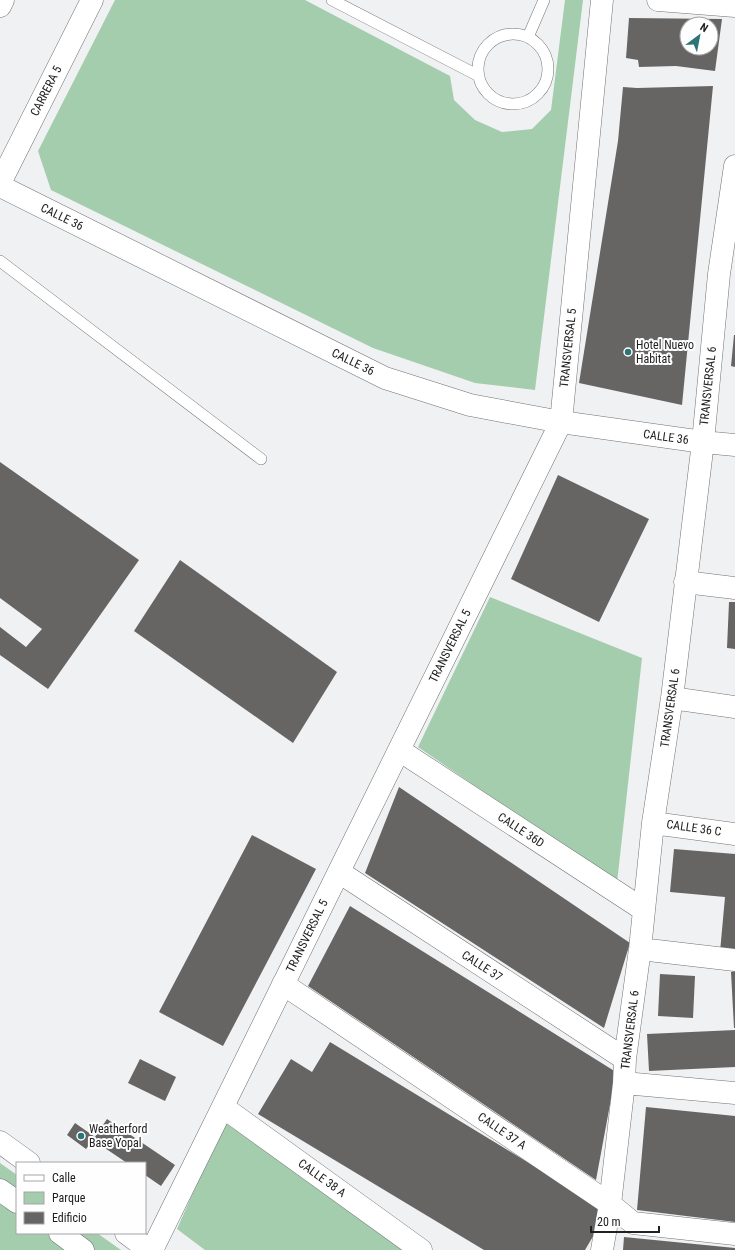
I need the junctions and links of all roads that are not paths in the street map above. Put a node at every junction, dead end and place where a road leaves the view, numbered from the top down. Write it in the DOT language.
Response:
graph roads {
  1 [pos="3,0"];
  2 [pos="92,0"];
  3 [pos="332,0"];
  4 [pos="544,0"];
  5 [pos="602,0"];
  6 [pos="658,0"];
  7 [pos="0,6"];
  8 [pos="735,6"];
  9 [pos="528,37"];
  10 [pos="479,76"];
  11 [pos="735,166"];
  12 [pos="0,183"];
  13 [pos="0,186"];
  14 [pos="0,261"];
  15 [pos="727,275"];
  16 [pos="561,422"];
  17 [pos="703,442"];
  18 [pos="735,446"];
  19 [pos="260,459"];
  20 [pos="685,582"];
  21 [pos="735,588"];
  22 [pos="672,698"];
  23 [pos="735,707"];
  24 [pos="399,750"];
  25 [pos="654,823"];
  26 [pos="735,834"];
  27 [pos="339,872"];
  28 [pos="644,910"];
  29 [pos="640,949"];
  30 [pos="735,960"];
  31 [pos="283,984"];
  32 [pos="626,1059"];
  33 [pos="624,1082"];
  34 [pos="735,1093"];
  35 [pos="223,1106"];
  36 [pos="0,1142"];
  37 [pos="28,1162"];
  38 [pos="0,1190"];
  39 [pos="16,1201"];
  40 [pos="610,1204"];
  41 [pos="61,1234"];
  42 [pos="127,1234"];
  43 [pos="735,1234"];
  44 [pos="83,1250"];
  45 [pos="151,1250"];
  46 [pos="421,1250"];
  47 [pos="602,1250"];
  1 -- 7 [label="street"];
  2 -- 12 [label="street, CARRERA 5"];
  3 -- 10 [label="lane"];
  4 -- 9 [label="lane"];
  5 -- 16 [label="street, TRANSVERSAL 5"];
  6 -- 8 [label="street"];
  9 -- 10 [label="lane"];
  9 -- 10 [label="lane"];
  11 -- 15 [label="street, TRANSVERSAL 6"];
  13 -- 16 [label="street, CALLE 36"];
  14 -- 19 [label="lane"];
  15 -- 17 [label="street, TRANSVERSAL 6"];
  16 -- 17 [label="street, CALLE 36"];
  16 -- 24 [label="street, TRANSVERSAL 5"];
  17 -- 18 [label="street, CALLE 36"];
  17 -- 20 [label="street, TRANSVERSAL 6"];
  20 -- 21 [label="street"];
  20 -- 22 [label="street, TRANSVERSAL 6"];
  22 -- 23 [label="street"];
  22 -- 25 [label="street, TRANSVERSAL 6"];
  24 -- 27 [label="street, TRANSVERSAL 5"];
  24 -- 28 [label="street, CALLE 36D"];
  25 -- 26 [label="street, CALLE 36 C"];
  25 -- 28 [label="street, TRANSVERSAL 6"];
  27 -- 31 [label="street, TRANSVERSAL 5"];
  27 -- 32 [label="street, CALLE 37"];
  28 -- 29 [label="street, TRANSVERSAL 6"];
  29 -- 30 [label="street"];
  29 -- 32 [label="street, TRANSVERSAL 6"];
  31 -- 35 [label="street, TRANSVERSAL 5"];
  31 -- 40 [label="street, CALLE 37 A"];
  32 -- 33 [label="street, TRANSVERSAL 6"];
  33 -- 34 [label="street"];
  33 -- 40 [label="street, TRANSVERSAL 6"];
  35 -- 45 [label="street, TRANSVERSAL 5"];
  35 -- 46 [label="street, CALLE 38 A"];
  36 -- 37 [label="street"];
  38 -- 39 [label="street"];
  40 -- 43 [label="street, CALLE 37 A"];
  40 -- 47 [label="street, TRANSVERSAL 6"];
  41 -- 44 [label="street"];
  42 -- 45 [label="street"];
}
